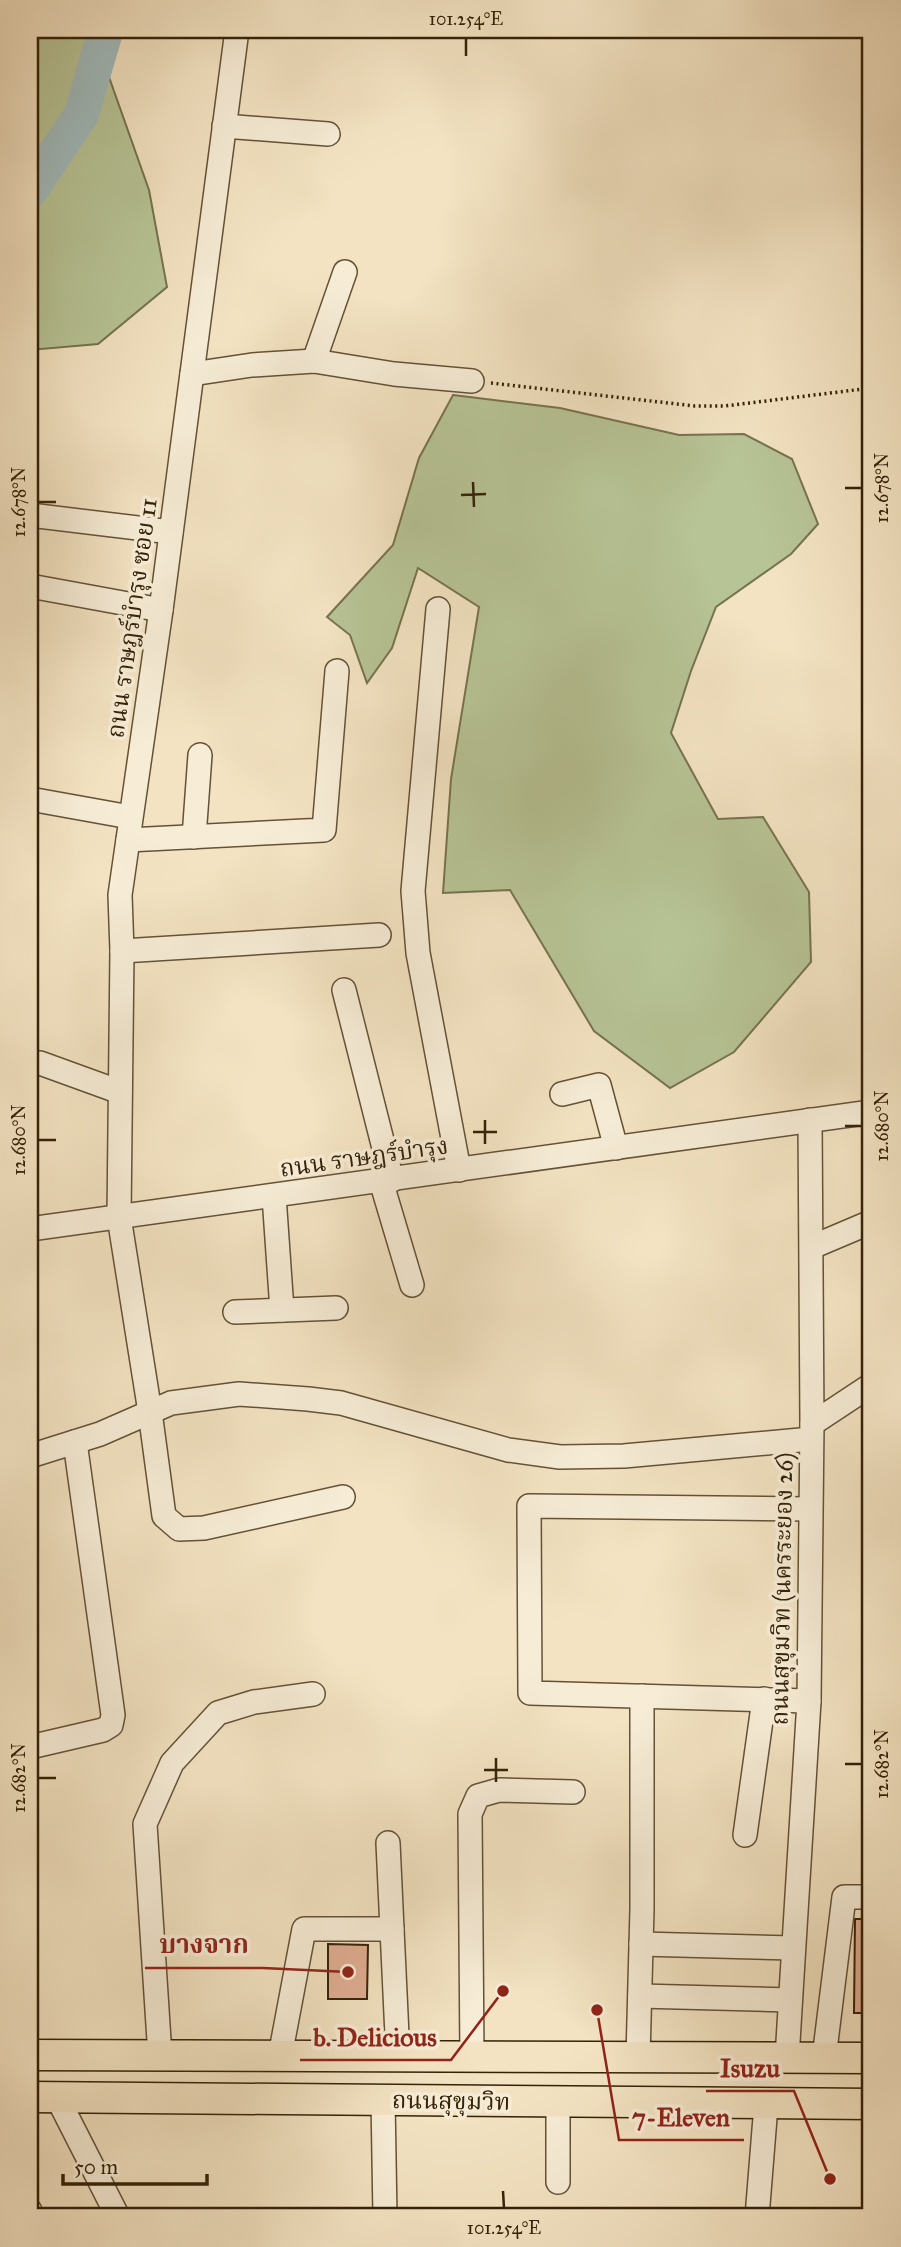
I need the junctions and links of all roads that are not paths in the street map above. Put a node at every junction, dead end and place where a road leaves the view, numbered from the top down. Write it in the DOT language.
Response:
graph roads {
  1 [pos="237,30"];
  2 [pos="224,126"];
  3 [pos="328,134"];
  4 [pos="345,272"];
  5 [pos="314,360"];
  6 [pos="192,374"];
  7 [pos="472,381"];
  8 [pos="30,515"];
  9 [pos="171,532"];
  10 [pos="30,586"];
  11 [pos="438,609"];
  12 [pos="161,610"];
  13 [pos="337,671"];
  14 [pos="200,755"];
  15 [pos="30,799"];
  16 [pos="129,828"];
  17 [pos="194,837"];
  18 [pos="379,935"];
  19 [pos="122,951"];
  20 [pos="344,990"];
  21 [pos="40,1063"];
  22 [pos="120,1092"];
  23 [pos="562,1094"];
  24 [pos="871,1112"];
  25 [pos="810,1121"];
  26 [pos="616,1148"];
  27 [pos="459,1170"];
  28 [pos="386,1181"];
  29 [pos="274,1196"];
  30 [pos="119,1217"];
  31 [pos="871,1222"];
  32 [pos="30,1228"];
  33 [pos="812,1247"];
  34 [pos="412,1285"];
  35 [pos="336,1308"];
  36 [pos="282,1310"];
  37 [pos="235,1312"];
  38 [pos="871,1385"];
  39 [pos="150,1412"];
  40 [pos="812,1431"];
  41 [pos="75,1443"];
  42 [pos="30,1456"];
  43 [pos="343,1497"];
  44 [pos="810,1509"];
  45 [pos="313,1694"];
  46 [pos="642,1696"];
  47 [pos="764,1699"];
  48 [pos="808,1700"];
  49 [pos="30,1747"];
  50 [pos="573,1792"];
  51 [pos="745,1835"];
  52 [pos="388,1843"];
  53 [pos="871,1897"];
  54 [pos="391,1928"];
  55 [pos="641,1944"];
  56 [pos="793,1948"];
  57 [pos="640,1996"];
  58 [pos="790,2000"];
  59 [pos="32,2052"];
  60 [pos="160,2056"];
  61 [pos="280,2056"];
  62 [pos="398,2057"];
  63 [pos="472,2057"];
  64 [pos="638,2057"];
  65 [pos="787,2058"];
  66 [pos="824,2058"];
  67 [pos="871,2058"];
  68 [pos="43,2097"];
  69 [pos="383,2100"];
  70 [pos="558,2102"];
  71 [pos="871,2104"];
  72 [pos="766,2105"];
  73 [pos="558,2182"];
  74 [pos="30,2211"];
  75 [pos="32,2217"];
  76 [pos="118,2217"];
  77 [pos="386,2217"];
  78 [pos="757,2217"];
  1 -- 2 [label="street, ถนน ราษฎร์บำรุง ซอย 11"];
  2 -- 3 [label="street"];
  2 -- 6 [label="street, ถนน ราษฎร์บำรุง ซอย 11"];
  4 -- 5 [label="street"];
  5 -- 6 [label="street"];
  5 -- 7 [label="street"];
  6 -- 9 [label="street, ถนน ราษฎร์บำรุง ซอย 11"];
  8 -- 9 [label="street"];
  9 -- 12 [label="street, ถนน ราษฎร์บำรุง ซอย 11"];
  10 -- 12 [label="street"];
  11 -- 27 [label="street"];
  12 -- 16 [label="street, ถนน ราษฎร์บำรุง ซอย 11"];
  13 -- 17 [label="street"];
  14 -- 17 [label="street"];
  15 -- 16 [label="street"];
  16 -- 17 [label="street"];
  16 -- 19 [label="street, ถนน ราษฎร์บำรุง ซอย 11"];
  18 -- 19 [label="street"];
  19 -- 22 [label="street, ถนน ราษฎร์บำรุง ซอย 11"];
  20 -- 28 [label="street"];
  21 -- 22 [label="street"];
  22 -- 30 [label="street, ถนน ราษฎร์บำรุง ซอย 11"];
  23 -- 26 [label="street"];
  24 -- 25 [label="street, ถนน ราษฎร์บำรุง"];
  25 -- 26 [label="street, ถนน ราษฎร์บำรุง"];
  25 -- 33 [label="street, ถนนสุขุมวิท (นครระยอง 26)"];
  26 -- 27 [label="street, ถนน ราษฎร์บำรุง"];
  27 -- 28 [label="street, ถนน ราษฎร์บำรุง"];
  28 -- 29 [label="street, ถนน ราษฎร์บำรุง"];
  28 -- 34 [label="street"];
  29 -- 30 [label="street, ถนน ราษฎร์บำรุง"];
  29 -- 36 [label="street"];
  30 -- 32 [label="street, ถนน ราษฎร์บำรุง"];
  30 -- 39 [label="street, ถนน ราษฎร์บำรุง ซอย 11"];
  31 -- 33 [label="street"];
  33 -- 40 [label="street, ถนนสุขุมวิท (นครระยอง 26)"];
  35 -- 36 [label="street"];
  36 -- 37 [label="street"];
  38 -- 40 [label="street"];
  39 -- 40 [label="street"];
  39 -- 41 [label="street"];
  39 -- 43 [label="street, ถนน ราษฎร์บำรุง ซอย 11"];
  40 -- 44 [label="street, ถนนสุขุมวิท (นครระยอง 26)"];
  41 -- 42 [label="street"];
  41 -- 49 [label="street"];
  44 -- 46 [label="street"];
  44 -- 48 [label="street, ถนนสุขุมวิท (นครระยอง 26)"];
  45 -- 60 [label="street"];
  46 -- 47 [label="street"];
  46 -- 55 [label="street"];
  47 -- 48 [label="street"];
  47 -- 51 [label="street"];
  48 -- 56 [label="street, ถนนสุขุมวิท (นครระยอง 26)"];
  50 -- 63 [label="street"];
  52 -- 54 [label="street"];
  53 -- 66 [label="street"];
  54 -- 61 [label="street"];
  54 -- 62 [label="street"];
  55 -- 56 [label="street"];
  55 -- 57 [label="street"];
  56 -- 58 [label="street, ถนนสุขุมวิท (นครระยอง 26)"];
  57 -- 58 [label="street"];
  57 -- 64 [label="street"];
  58 -- 65 [label="street, ถนนสุขุมวิท (นครระยอง 26)"];
  59 -- 60 [label="main road, ถนนสุขุมวิท"];
  60 -- 61 [label="main road, ถนนสุขุมวิท"];
  61 -- 62 [label="main road, ถนนสุขุมวิท"];
  62 -- 63 [label="main road, ถนนสุขุมวิท"];
  63 -- 64 [label="main road, ถนนสุขุมวิท"];
  64 -- 65 [label="main road, ถนนสุขุมวิท"];
  65 -- 66 [label="main road, ถนนสุขุมวิท"];
  66 -- 67 [label="main road, ถนนสุขุมวิท"];
  68 -- 69 [label="main road, ถนนสุขุมวิท"];
  68 -- 76 [label="street"];
  69 -- 70 [label="main road, ถนนสุขุมวิท"];
  69 -- 77 [label="street"];
  70 -- 72 [label="main road, ถนนสุขุมวิท"];
  70 -- 73 [label="street"];
  71 -- 72 [label="main road, ถนนสุขุมวิท"];
  72 -- 78 [label="street"];
  74 -- 75 [label="street"];
}
